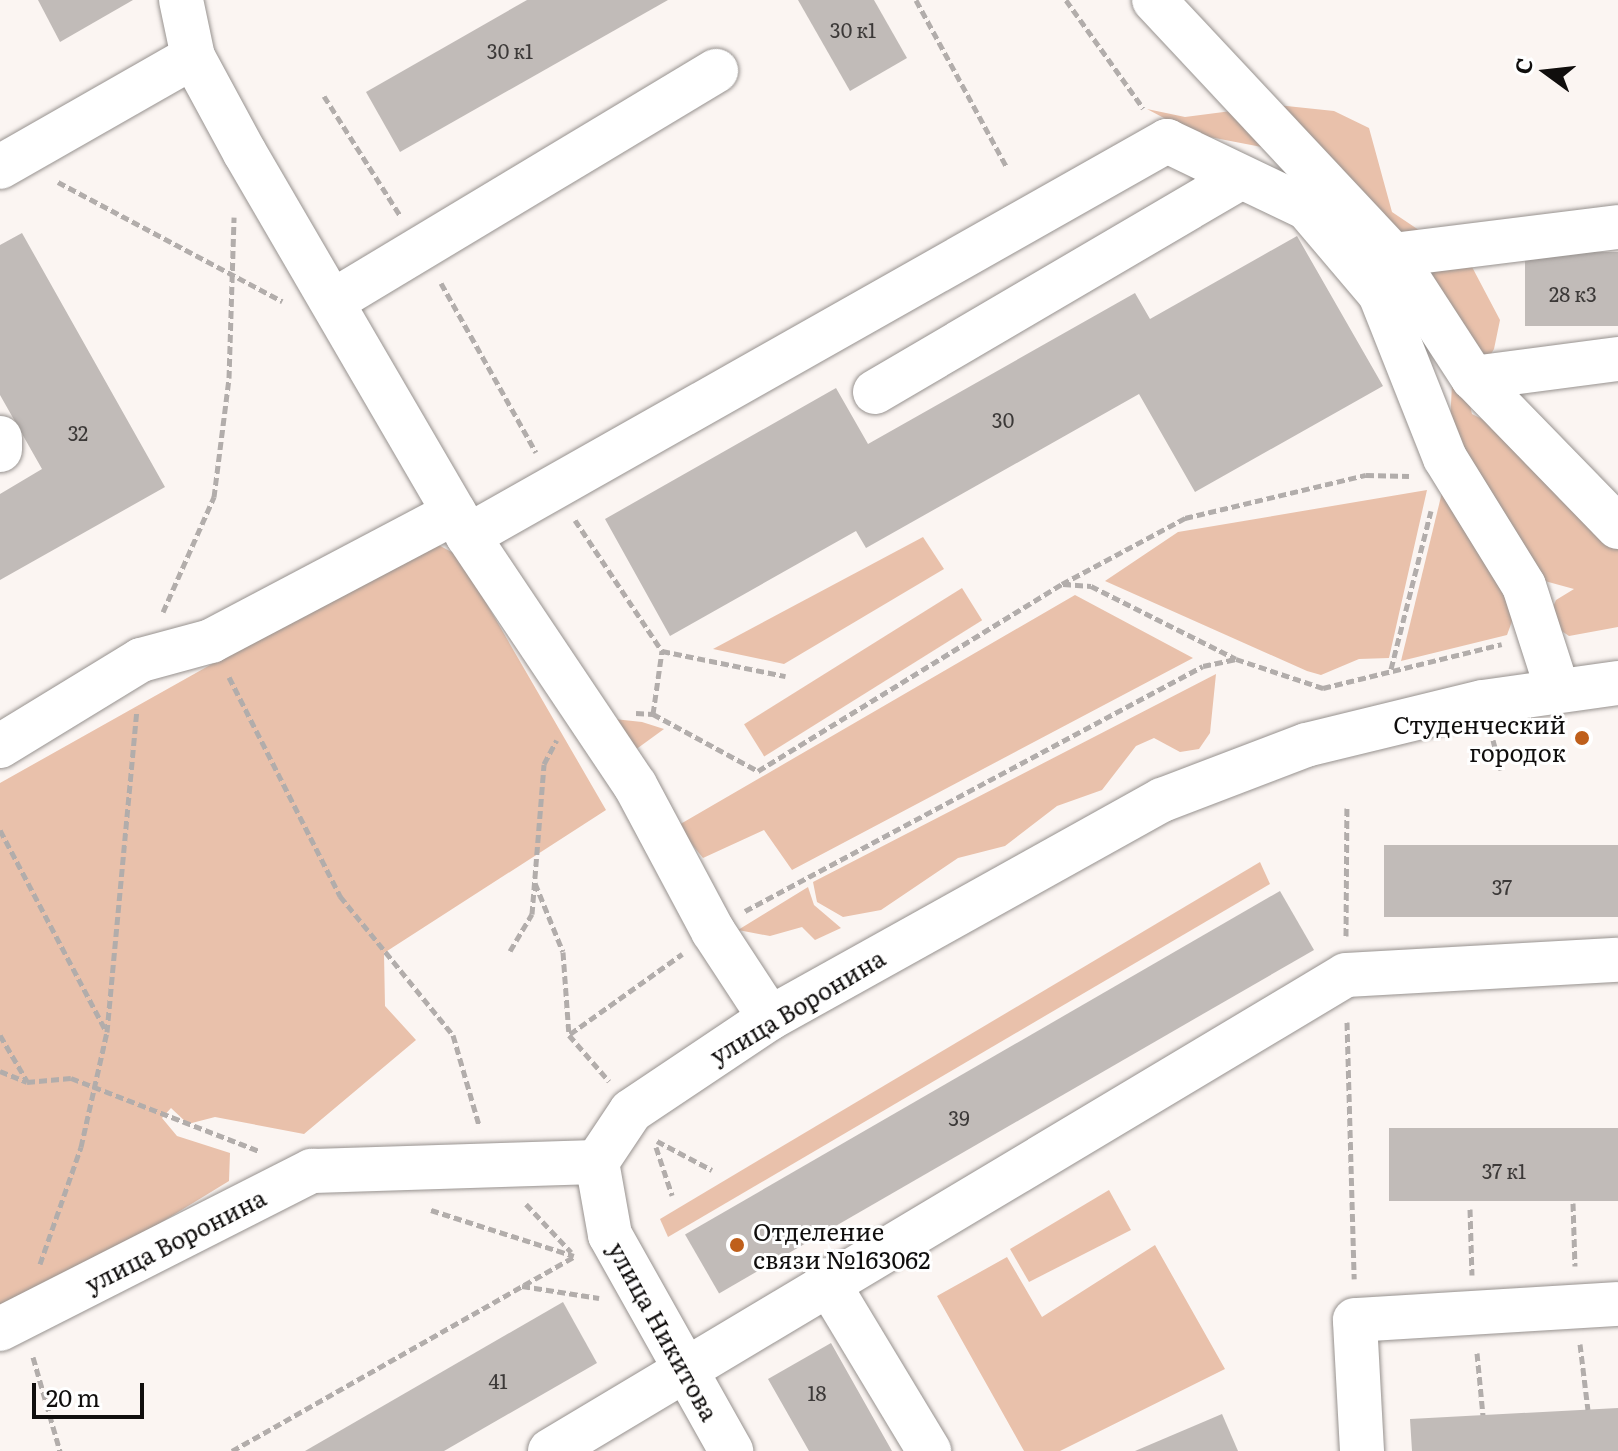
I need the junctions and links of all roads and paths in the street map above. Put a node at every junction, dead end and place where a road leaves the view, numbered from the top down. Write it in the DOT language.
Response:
graph roads {
  1 [pos="181,0"];
  2 [pos="916,0"];
  3 [pos="1066,0"];
  4 [pos="1154,0"];
  5 [pos="193,57"];
  6 [pos="716,71"];
  7 [pos="1167,141"];
  8 [pos="245,153"];
  9 [pos="4,157"];
  10 [pos="1006,166"];
  11 [pos="1241,177"];
  12 [pos="1618,227"];
  13 [pos="1393,255"];
  14 [pos="232,268"];
  15 [pos="315,306"];
  16 [pos="1618,359"];
  17 [pos="1473,378"];
  18 [pos="875,392"];
  19 [pos="503,393"];
  20 [pos="0,438"];
  21 [pos="0,450"];
  22 [pos="1445,458"];
  23 [pos="556,486"];
  24 [pos="461,524"];
  25 [pos="1618,527"];
  26 [pos="1062,584"];
  27 [pos="1539,635"];
  28 [pos="211,641"];
  29 [pos="662,651"];
  30 [pos="1236,659"];
  31 [pos="141,660"];
  32 [pos="1391,669"];
  33 [pos="785,676"];
  34 [pos="1618,683"];
  35 [pos="1558,691"];
  36 [pos="626,712"];
  37 [pos="653,714"];
  38 [pos="0,746"];
  39 [pos="544,764"];
  40 [pos="1347,808"];
  41 [pos="0,830"];
  42 [pos="535,883"];
  43 [pos="730,920"];
  44 [pos="688,949"];
  45 [pos="510,951"];
  46 [pos="1618,960"];
  47 [pos="1346,975"];
  48 [pos="419,996"];
  49 [pos="770,1018"];
  50 [pos="107,1032"];
  51 [pos="0,1035"];
  52 [pos="569,1035"];
  53 [pos="0,1071"];
  54 [pos="611,1082"];
  55 [pos="597,1162"];
  56 [pos="712,1170"];
  57 [pos="672,1195"];
  58 [pos="585,1249"];
  59 [pos="826,1280"];
  60 [pos="521,1286"];
  61 [pos="602,1298"];
  62 [pos="1618,1304"];
  63 [pos="1355,1320"];
  64 [pos="11,1323"];
  65 [pos="687,1366"];
  66 [pos="564,1448"];
  67 [pos="60,1451"];
  68 [pos="232,1451"];
  69 [pos="731,1451"];
  70 [pos="929,1451"];
  71 [pos="1362,1451"];
  1 -- 5 [label="street"];
  2 -- 10 [label="path"];
  3 -- 7 [label="path"];
  4 -- 13 [label="street"];
  5 -- 8 [label="street"];
  5 -- 9 [label="street"];
  6 -- 15 [label="street"];
  7 -- 11 [label="street"];
  7 -- 23 [label="street"];
  8 -- 14 [label="path"];
  8 -- 15 [label="street"];
  9 -- 14 [label="path"];
  11 -- 18 [label="street"];
  11 -- 22 [label="street"];
  12 -- 13 [label="street"];
  13 -- 17 [label="street"];
  14 -- 15 [label="path"];
  14 -- 31 [label="path"];
  15 -- 24 [label="street"];
  16 -- 17 [label="street"];
  17 -- 25 [label="street"];
  19 -- 23 [label="path"];
  20 -- 21 [label="street"];
  22 -- 26 [label="path"];
  22 -- 27 [label="street"];
  22 -- 32 [label="path"];
  23 -- 24 [label="street"];
  23 -- 29 [label="path"];
  24 -- 28 [label="street"];
  24 -- 49 [label="street"];
  26 -- 30 [label="path"];
  26 -- 37 [label="path"];
  27 -- 32 [label="path"];
  27 -- 35 [label="street"];
  28 -- 31 [label="street"];
  28 -- 48 [label="path"];
  29 -- 33 [label="path"];
  29 -- 37 [label="path"];
  30 -- 32 [label="path"];
  30 -- 43 [label="path"];
  31 -- 38 [label="street"];
  31 -- 50 [label="path"];
  34 -- 35 [label="street, улица Воронина"];
  35 -- 49 [label="street, улица Воронина"];
  36 -- 37 [label="path"];
  39 -- 42 [label="path"];
  40 -- 47 [label="path"];
  41 -- 50 [label="path"];
  42 -- 45 [label="path"];
  42 -- 52 [label="path"];
  44 -- 52 [label="path"];
  46 -- 47 [label="street"];
  47 -- 59 [label="street"];
  47 -- 63 [label="path"];
  49 -- 55 [label="street, улица Воронина"];
  50 -- 64 [label="path"];
  51 -- 53 [label="path"];
  52 -- 54 [label="path"];
  55 -- 64 [label="street, улица Воронина"];
  55 -- 65 [label="street, улица Никитова"];
  56 -- 57 [label="path"];
  58 -- 60 [label="path"];
  59 -- 65 [label="street"];
  59 -- 70 [label="street"];
  60 -- 61 [label="path"];
  60 -- 68 [label="path"];
  62 -- 63 [label="street"];
  63 -- 71 [label="street"];
  64 -- 67 [label="path"];
  65 -- 66 [label="street"];
  65 -- 69 [label="street, улица Никитова"];
}
